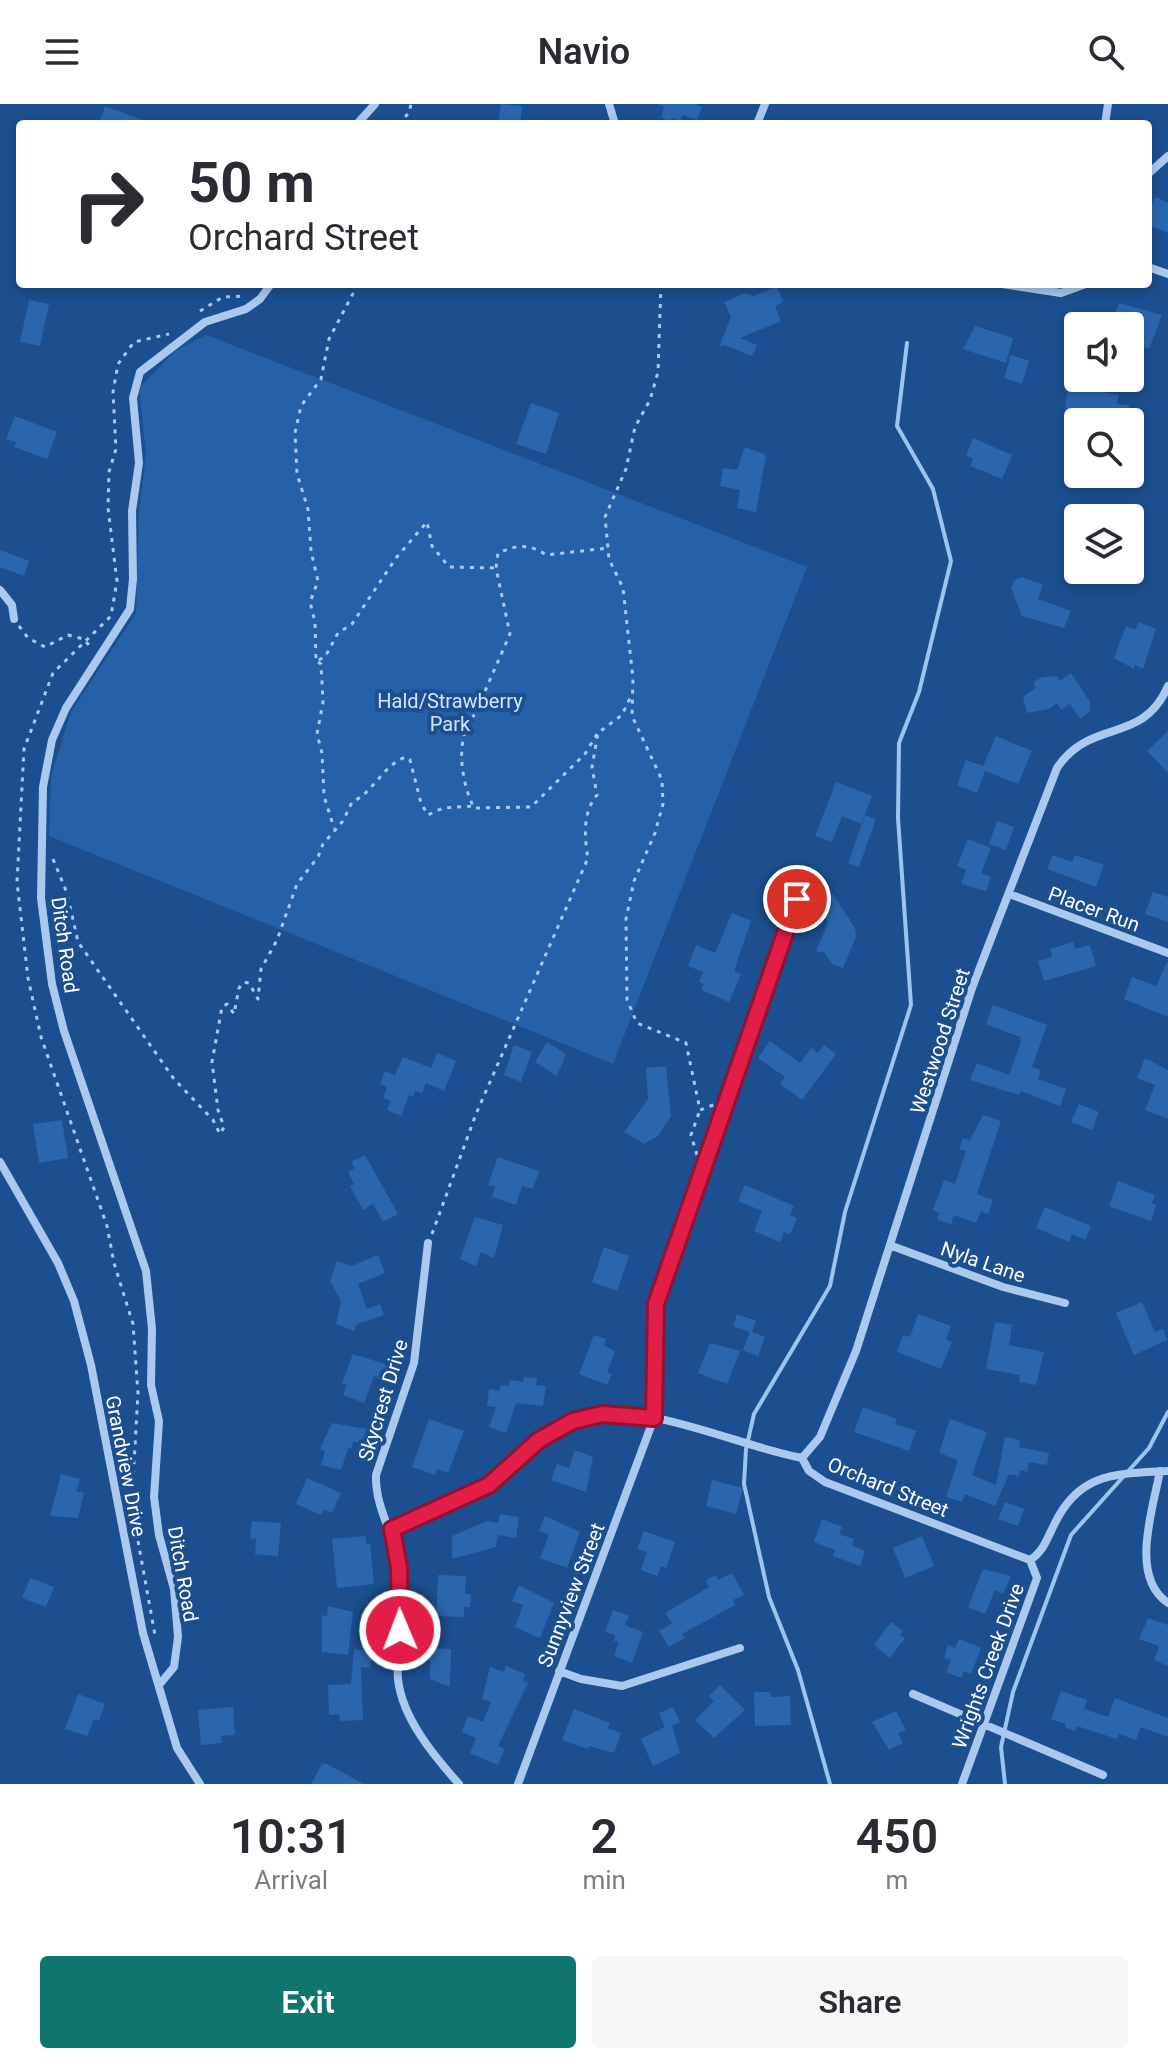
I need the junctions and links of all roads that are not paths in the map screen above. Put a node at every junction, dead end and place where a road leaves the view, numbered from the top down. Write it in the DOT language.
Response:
graph roads {
  1 [pos="375,104"];
  2 [pos="361,120"];
  3 [pos="1168,156"];
  4 [pos="1152,170"];
  5 [pos="267,288"];
  6 [pos="1022,288"];
  7 [pos="1078,288"];
  8 [pos="0,590"];
  9 [pos="14,619"];
  10 [pos="1168,686"];
  11 [pos="1009,894"];
  12 [pos="797,899"];
  13 [pos="1168,953"];
  14 [pos="0,1162"];
  15 [pos="428,1243"];
  16 [pos="892,1246"];
  17 [pos="1065,1303"];
  18 [pos="654,1418"];
  19 [pos="802,1458"];
  20 [pos="1164,1471"];
  21 [pos="392,1529"];
  22 [pos="1030,1560"];
  23 [pos="1168,1603"];
  24 [pos="740,1648"];
  25 [pos="559,1671"];
  26 [pos="159,1685"];
  27 [pos="913,1694"];
  28 [pos="983,1725"];
  29 [pos="1103,1775"];
  30 [pos="200,1784"];
  31 [pos="459,1784"];
  32 [pos="518,1784"];
  33 [pos="962,1784"];
  1 -- 2 [label="street"];
  3 -- 4 [label="street"];
  5 -- 26 [label="street, Ditch Road"];
  6 -- 7 [label="street"];
  8 -- 9 [label="street"];
  10 -- 11 [label="street, Westwood Street"];
  11 -- 13 [label="street, Placer Run"];
  11 -- 16 [label="street, Westwood Street"];
  12 -- 18 [label="street, Sunnyview Street"];
  14 -- 26 [label="street, Grandview Drive"];
  15 -- 21 [label="street, Skycrest Drive"];
  16 -- 17 [label="street, Nyla Lane"];
  16 -- 19 [label="street, Westwood Street"];
  18 -- 19 [label="street, Orchard Street"];
  18 -- 21 [label="street, Orchard Street"];
  18 -- 25 [label="street, Sunnyview Street"];
  19 -- 22 [label="street, Orchard Street"];
  20 -- 22 [label="street"];
  20 -- 23 [label="street"];
  21 -- 31 [label="street, Skycrest Drive"];
  22 -- 28 [label="street, Wrights Creek Drive"];
  24 -- 25 [label="street"];
  25 -- 32 [label="street, Sunnyview Street"];
  26 -- 30 [label="street, Grandview Drive"];
  27 -- 28 [label="street"];
  28 -- 29 [label="street"];
  28 -- 33 [label="street, Wrights Creek Drive"];
}
